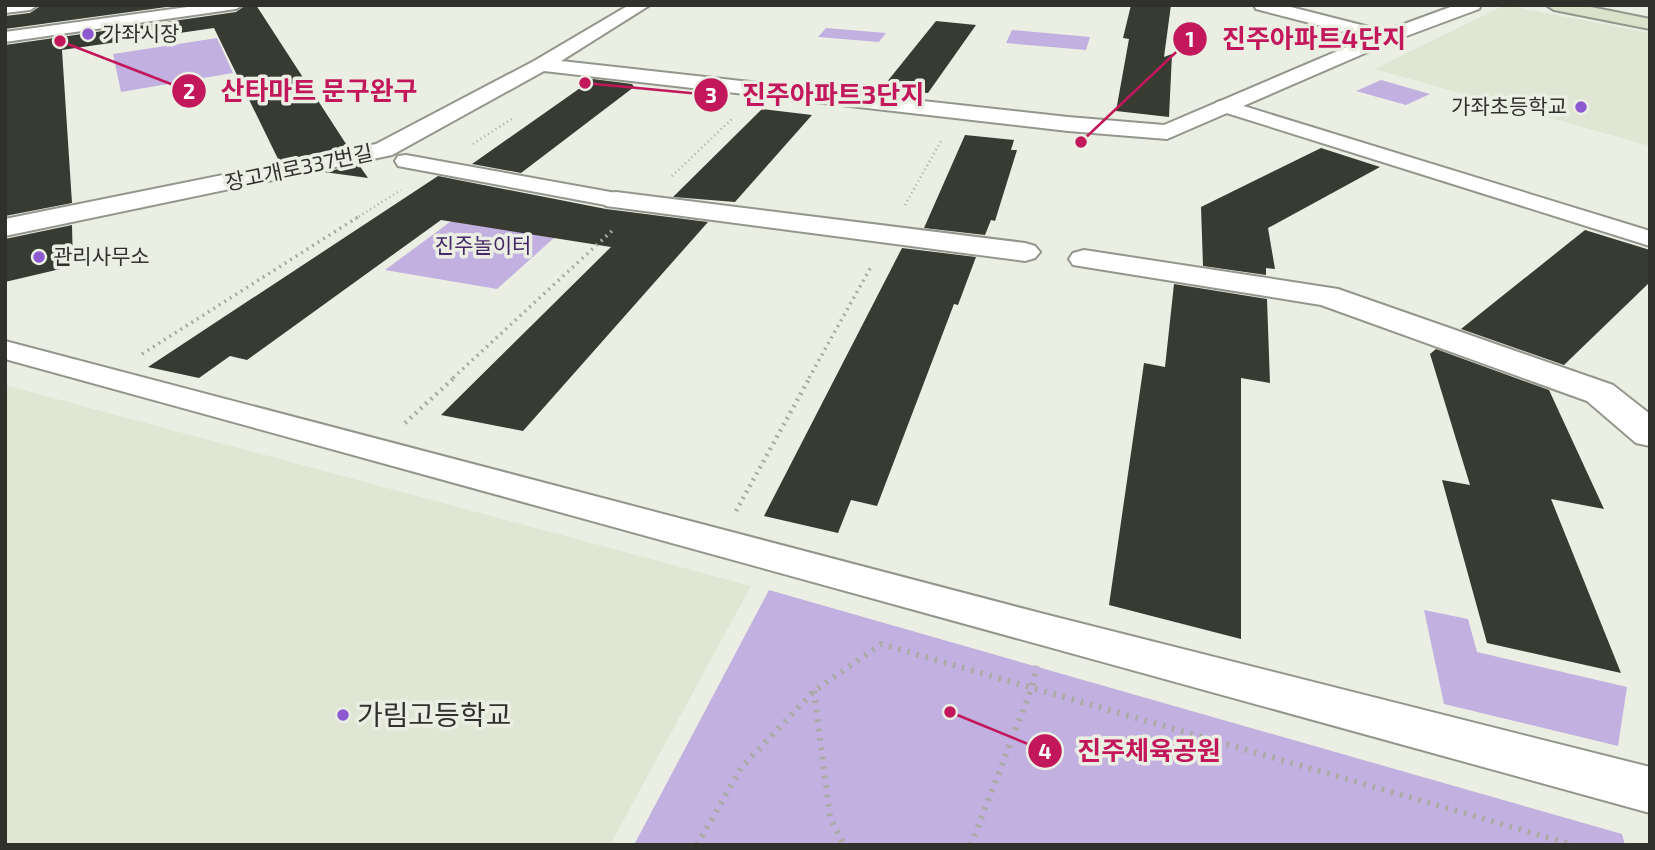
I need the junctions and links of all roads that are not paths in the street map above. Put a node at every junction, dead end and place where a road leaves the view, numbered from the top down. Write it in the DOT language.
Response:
graph roads {
  1 [pos="30,5"];
  2 [pos="236,5"];
  3 [pos="642,5"];
  4 [pos="1262,5"];
  5 [pos="1474,5"];
  6 [pos="1554,5"];
  7 [pos="214,7"];
  8 [pos="5,8"];
  9 [pos="229,21"];
  10 [pos="1650,24"];
  11 [pos="5,37"];
  12 [pos="1386,37"];
  13 [pos="541,65"];
  14 [pos="1224,106"];
  15 [pos="406,161"];
  16 [pos="629,202"];
  17 [pos="5,228"];
  18 [pos="1650,239"];
  19 [pos="1025,252"];
  20 [pos="1084,259"];
  21 [pos="5,350"];
  22 [pos="1650,434"];
  23 [pos="1650,790"];
  1 -- 8 [label="street"];
  2 -- 7 [label="street"];
  3 -- 13 [label="street, 장고개로337번길"];
  4 -- 12 [label="street"];
  5 -- 12 [label="street"];
  6 -- 10 [label="main road"];
  7 -- 9 [label="street"];
  7 -- 11 [label="street"];
  12 -- 14 [label="street"];
  13 -- 14 [label="street"];
  13 -- 17 [label="street, 장고개로337번길"];
  14 -- 18 [label="street"];
  15 -- 16 [label="street"];
  16 -- 19 [label="street"];
  20 -- 22 [label="street"];
  21 -- 23 [label="street"];
}
